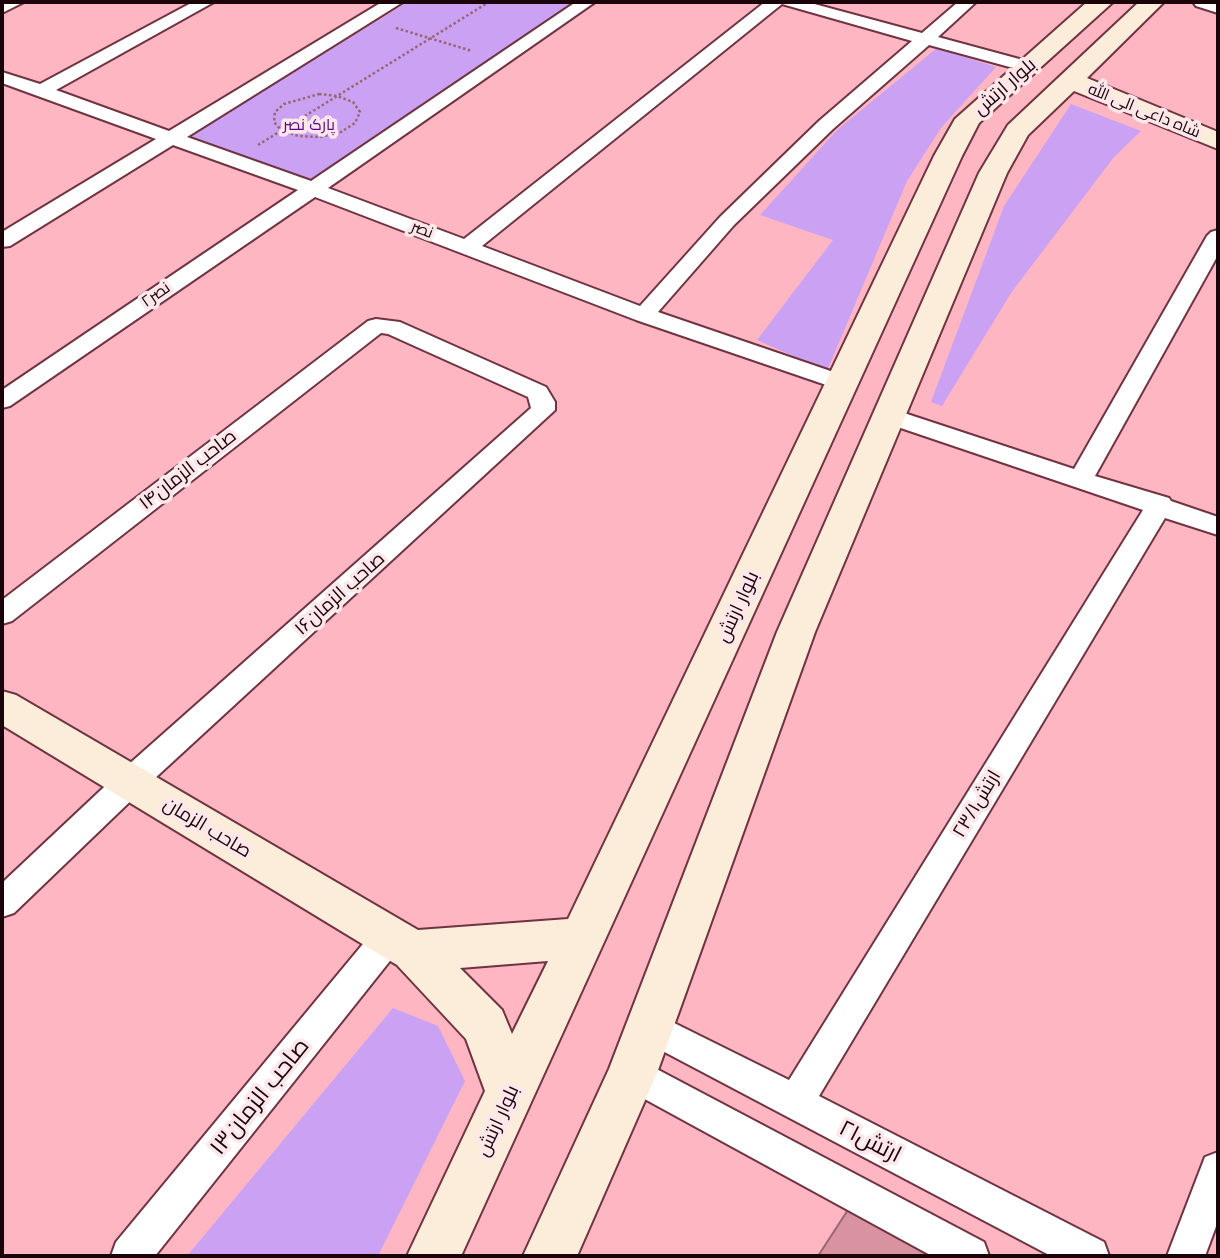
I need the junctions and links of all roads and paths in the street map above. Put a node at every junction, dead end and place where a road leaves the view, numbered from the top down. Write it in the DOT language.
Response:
graph roads {
  1 [pos="15,2"];
  2 [pos="205,2"];
  3 [pos="394,2"];
  4 [pos="489,2"];
  5 [pos="587,2"];
  6 [pos="775,2"];
  7 [pos="789,2"];
  8 [pos="968,2"];
  9 [pos="1101,2"];
  10 [pos="1152,2"];
  11 [pos="1202,2"];
  12 [pos="2,8"];
  13 [pos="1218,8"];
  14 [pos="365,19"];
  15 [pos="430,38"];
  16 [pos="927,40"];
  17 [pos="500,61"];
  18 [pos="1028,67"];
  19 [pos="2,77"];
  20 [pos="1070,80"];
  21 [pos="41,91"];
  22 [pos="337,96"];
  23 [pos="281,130"];
  24 [pos="170,137"];
  25 [pos="1218,141"];
  26 [pos="233,160"];
  27 [pos="310,188"];
  28 [pos="1218,236"];
  29 [pos="2,242"];
  30 [pos="467,247"];
  31 [pos="645,315"];
  32 [pos="376,326"];
  33 [pos="843,383"];
  34 [pos="2,401"];
  35 [pos="888,416"];
  36 [pos="1081,479"];
  37 [pos="1160,504"];
  38 [pos="1218,526"];
  39 [pos="2,614"];
  40 [pos="2,706"];
  41 [pos="130,782"];
  42 [pos="2,903"];
  43 [pos="584,938"];
  44 [pos="401,944"];
  45 [pos="650,1027"];
  46 [pos="632,1073"];
  47 [pos="511,1093"];
  48 [pos="795,1103"];
  49 [pos="1218,1170"];
  50 [pos="130,1256"];
  51 [pos="434,1256"];
  52 [pos="550,1256"];
  53 [pos="970,1256"];
  54 [pos="1090,1256"];
  55 [pos="1186,1256"];
  1 -- 12 [label="street"];
  2 -- 21 [label="street"];
  3 -- 14 [label="street"];
  4 -- 15 [label="path"];
  5 -- 17 [label="street, نصر۲"];
  6 -- 30 [label="street"];
  7 -- 16 [label="street"];
  8 -- 16 [label="street"];
  9 -- 18 [label="main road, بلوار ارتش"];
  10 -- 20 [label="main road, بلوار ارتش"];
  11 -- 13 [label="street"];
  14 -- 15 [label="path"];
  14 -- 24 [label="street"];
  15 -- 17 [label="path"];
  15 -- 22 [label="path"];
  16 -- 18 [label="street"];
  16 -- 31 [label="street"];
  17 -- 27 [label="street, نصر۲"];
  18 -- 33 [label="main road, بلوار ارتش"];
  19 -- 21 [label="street, نصر"];
  20 -- 25 [label="main road, شاه داعی الی الله"];
  20 -- 35 [label="main road, بلوار ارتش"];
  21 -- 24 [label="street, نصر"];
  22 -- 23 [label="path"];
  22 -- 23 [label="path"];
  22 -- 23 [label="path"];
  23 -- 26 [label="path"];
  24 -- 26 [label="street, نصر"];
  24 -- 29 [label="street"];
  26 -- 27 [label="street, نصر"];
  27 -- 30 [label="street, نصر"];
  27 -- 34 [label="street, نصر۲"];
  28 -- 36 [label="street"];
  30 -- 31 [label="street, نصر"];
  31 -- 33 [label="street, نصر"];
  32 -- 39 [label="street, صاحب الزمان۱۴"];
  32 -- 41 [label="street, صاحب الزمان۱۶"];
  33 -- 43 [label="main road, بلوار ارتش"];
  35 -- 36 [label="street"];
  35 -- 45 [label="main road, بلوار ارتش"];
  36 -- 37 [label="street"];
  37 -- 38 [label="street"];
  37 -- 48 [label="street, ۲۳/۱ارتش"];
  40 -- 41 [label="main road, صاحب الزمان"];
  41 -- 42 [label="street, صاحب الزمان۱۶"];
  41 -- 44 [label="main road, صاحب الزمان"];
  43 -- 44 [label="main road"];
  43 -- 47 [label="main road, بلوار ارتش"];
  44 -- 47 [label="main road, صاحب الزمان"];
  44 -- 50 [label="street, صاحب الزمان۱۳"];
  45 -- 46 [label="main road, بلوار ارتش"];
  45 -- 48 [label="street, ارتش۲۱"];
  46 -- 52 [label="main road, بلوار ارتش"];
  46 -- 53 [label="street"];
  47 -- 51 [label="main road, بلوار ارتش"];
  48 -- 54 [label="street, ارتش۲۱"];
  49 -- 55 [label="street"];
}
